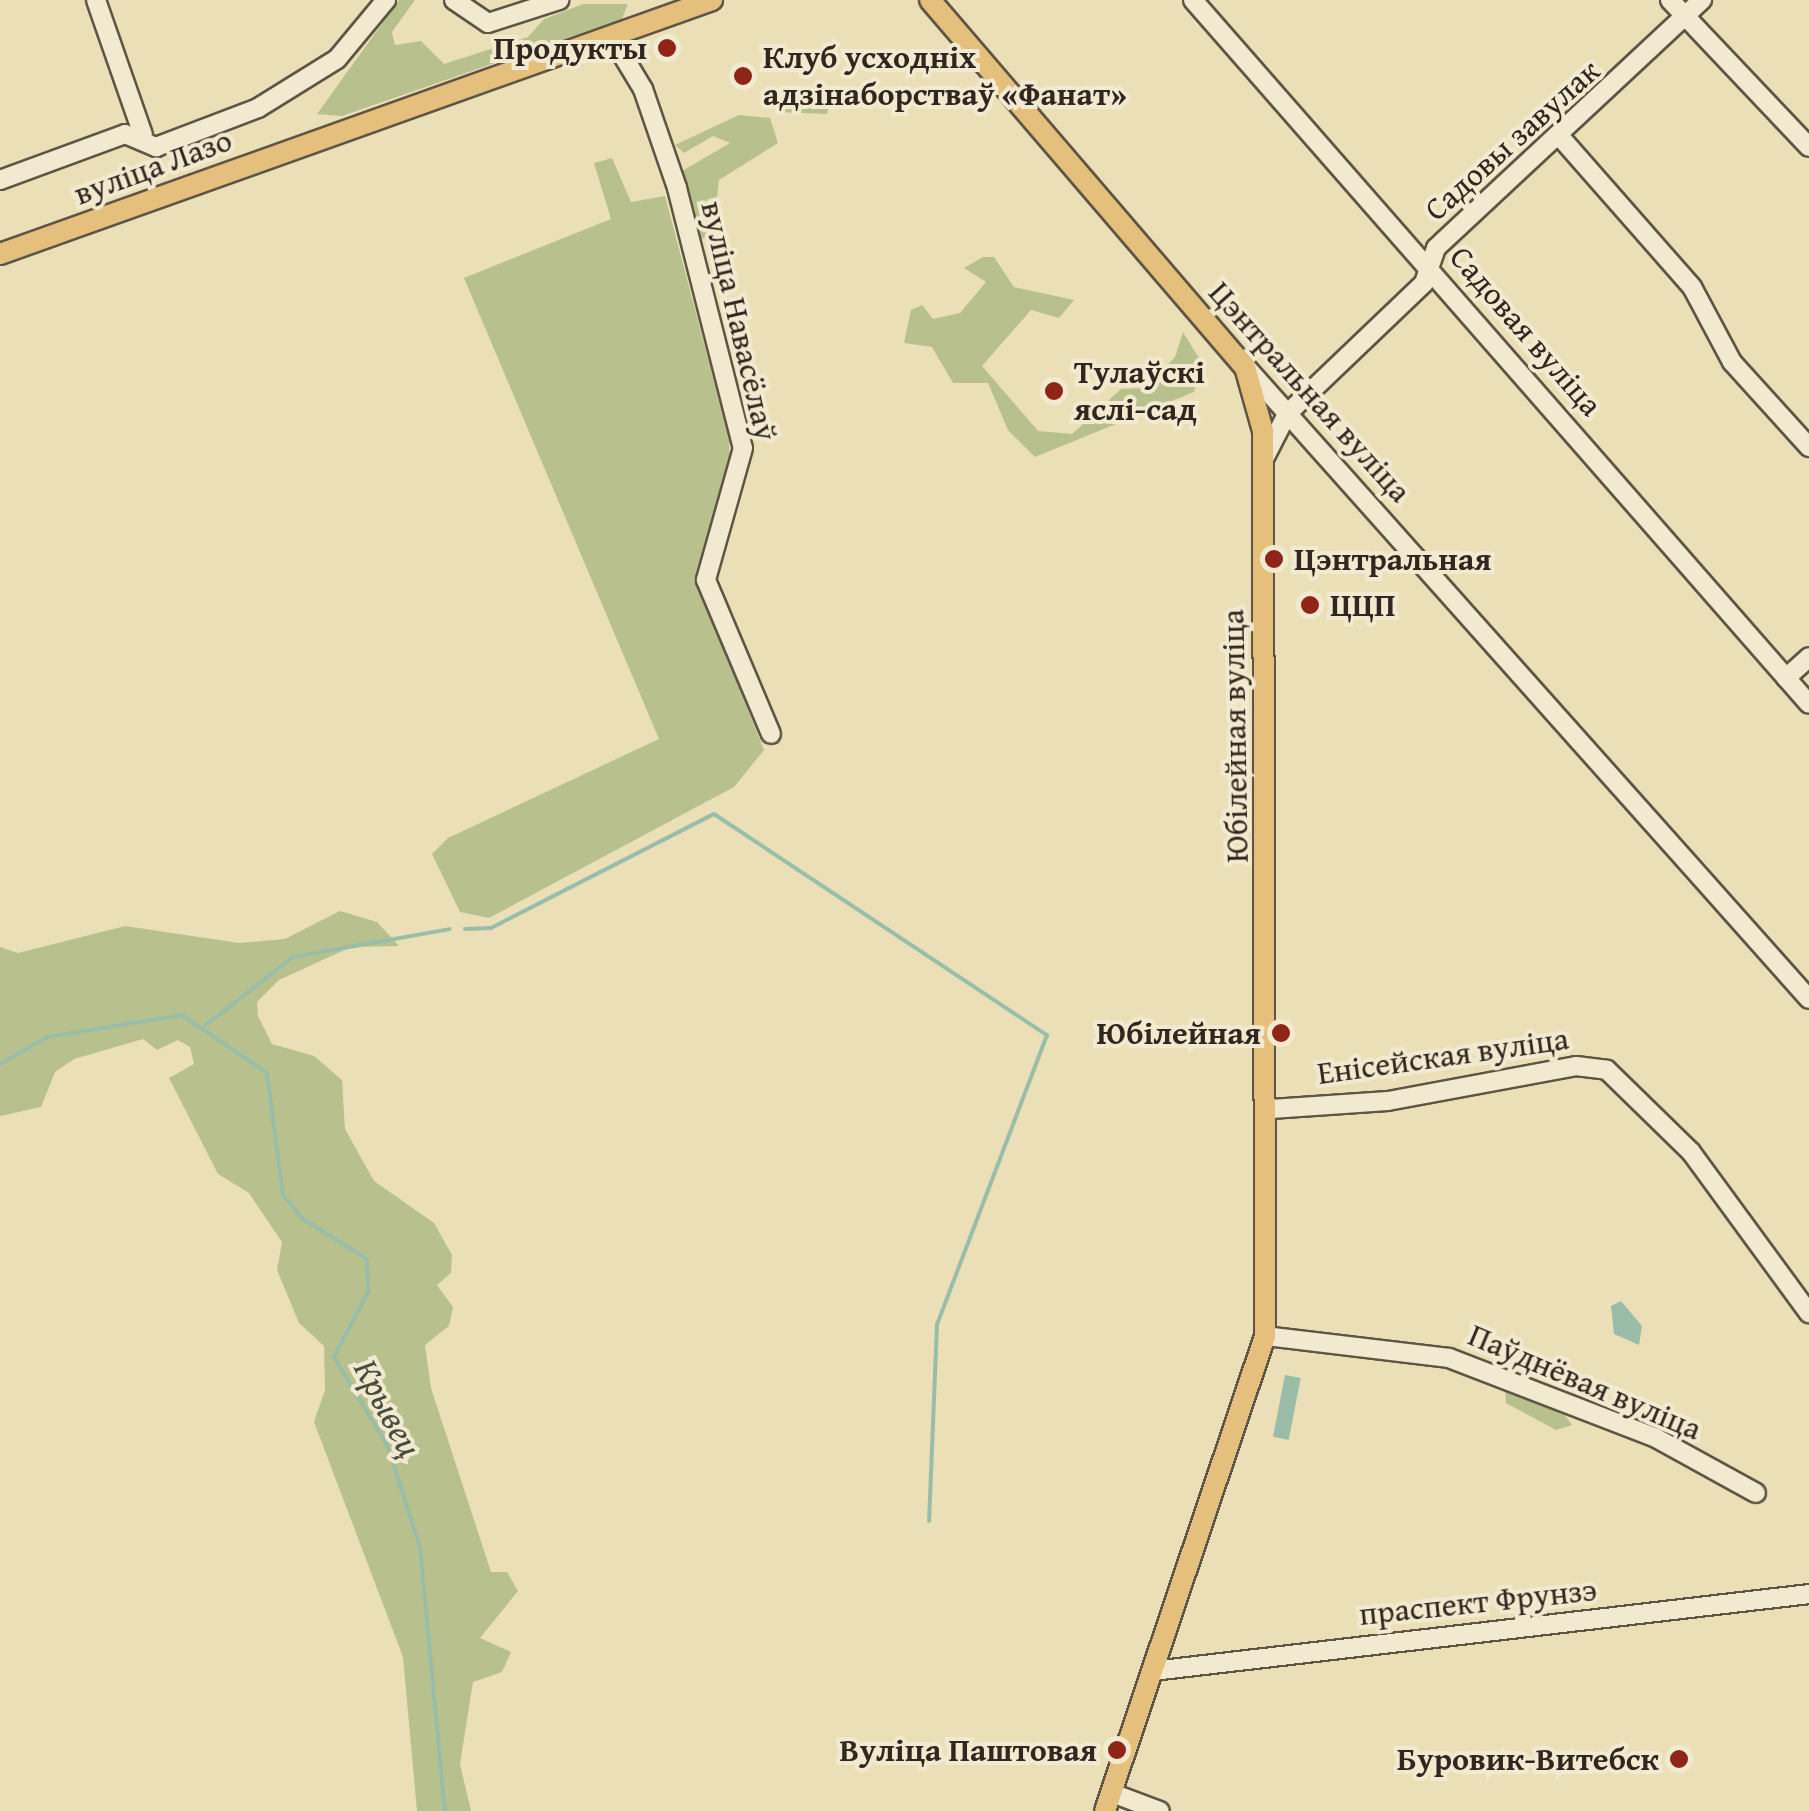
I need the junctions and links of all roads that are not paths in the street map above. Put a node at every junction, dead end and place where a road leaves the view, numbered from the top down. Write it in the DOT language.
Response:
graph roads {
  1 [pos="96,0"];
  2 [pos="386,0"];
  3 [pos="454,0"];
  4 [pos="559,0"];
  5 [pos="930,0"];
  6 [pos="1193,0"];
  7 [pos="1670,0"];
  8 [pos="1702,0"];
  9 [pos="709,1"];
  10 [pos="1686,19"];
  11 [pos="611,36"];
  12 [pos="143,135"];
  13 [pos="1562,139"];
  14 [pos="1809,146"];
  15 [pos="0,180"];
  16 [pos="0,254"];
  17 [pos="1429,264"];
  18 [pos="1245,367"];
  19 [pos="1287,414"];
  20 [pos="1809,447"];
  21 [pos="1265,457"];
  22 [pos="1809,658"];
  23 [pos="1786,678"];
  24 [pos="1809,704"];
  25 [pos="771,734"];
  26 [pos="1809,998"];
  27 [pos="1270,1109"];
  28 [pos="1809,1313"];
  29 [pos="1265,1336"];
  30 [pos="1756,1493"];
  31 [pos="1809,1594"];
  32 [pos="1153,1671"];
  33 [pos="1109,1802"];
  34 [pos="1160,1811"];
  1 -- 12 [label="street"];
  2 -- 12 [label="street"];
  3 -- 4 [label="street"];
  5 -- 18 [label="main road, Цэнтральная вуліца"];
  6 -- 17 [label="street, Садовая вуліца"];
  7 -- 10 [label="street"];
  8 -- 10 [label="street, Садовы завулак"];
  9 -- 11 [label="main road, вуліца Лазо"];
  10 -- 13 [label="street, Садовы завулак"];
  10 -- 14 [label="street"];
  11 -- 16 [label="main road, вуліца Лазо"];
  11 -- 25 [label="street, вуліца Навасёлаў"];
  12 -- 15 [label="street"];
  13 -- 17 [label="street, Садовы завулак"];
  13 -- 20 [label="street"];
  17 -- 19 [label="street, Садовы завулак"];
  17 -- 23 [label="street, Садовая вуліца"];
  18 -- 19 [label="street, Цэнтральная вуліца"];
  18 -- 21 [label="main road, Юбілейная вуліца"];
  19 -- 21 [label="street, Садовы завулак"];
  19 -- 26 [label="street, Цэнтральная вуліца"];
  21 -- 27 [label="main road, Юбілейная вуліца"];
  22 -- 23 [label="street"];
  23 -- 24 [label="street, Садовая вуліца"];
  27 -- 28 [label="street, Енісейская вуліца"];
  27 -- 29 [label="main road, Юбілейная вуліца"];
  29 -- 30 [label="street, Паўднёвая вуліца"];
  29 -- 32 [label="main road, Юбілейная вуліца"];
  31 -- 32 [label="street, праспект Фрунзэ"];
  32 -- 33 [label="main road, Юбілейная вуліца"];
  33 -- 34 [label="street"];
}
